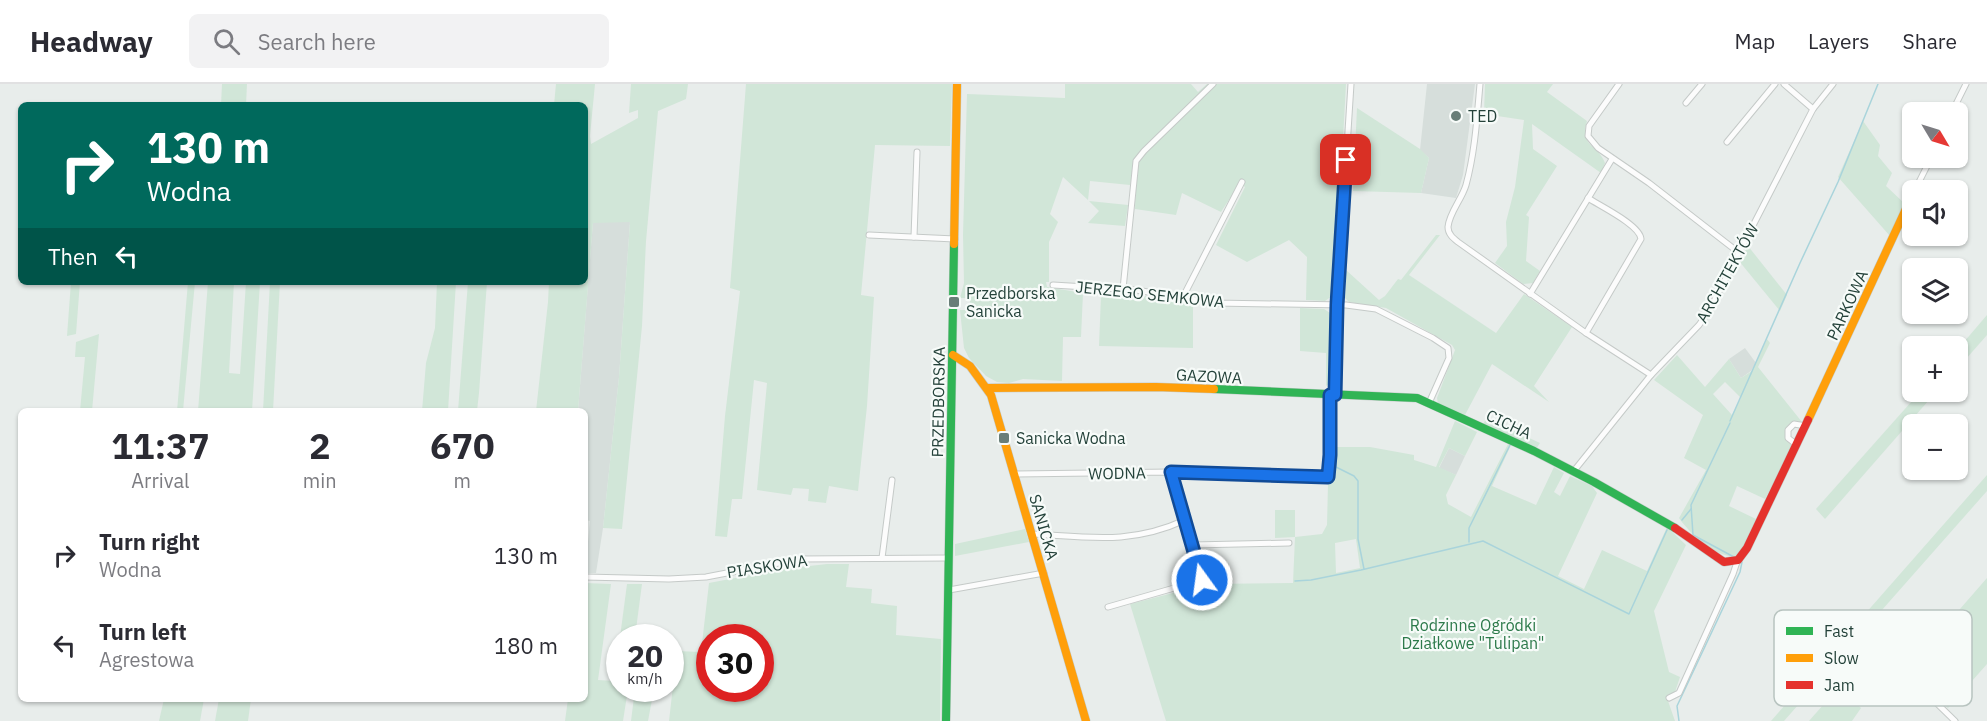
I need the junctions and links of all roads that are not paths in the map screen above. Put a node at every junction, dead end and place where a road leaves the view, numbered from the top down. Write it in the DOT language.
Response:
graph roads {
  1 [pos="957,84"];
  2 [pos="1213,84"];
  3 [pos="1351,84"];
  4 [pos="1479,84"];
  5 [pos="1619,84"];
  6 [pos="1702,84"];
  7 [pos="1775,84"];
  8 [pos="1784,84"];
  9 [pos="1833,84"];
  10 [pos="1966,84"];
  11 [pos="1686,102"];
  12 [pos="1957,102"];
  13 [pos="1813,110"];
  14 [pos="1727,142"];
  15 [pos="917,152"];
  16 [pos="1612,159"];
  17 [pos="1242,183"];
  18 [pos="1588,198"];
  19 [pos="1902,218"];
  20 [pos="869,235"];
  21 [pos="914,237"];
  22 [pos="955,238"];
  23 [pos="1738,252"];
  24 [pos="1053,285"];
  25 [pos="1123,289"];
  26 [pos="1530,294"];
  27 [pos="1183,297"];
  28 [pos="1337,305"];
  29 [pos="1586,333"];
  30 [pos="953,355"];
  31 [pos="1651,375"];
  32 [pos="987,388"];
  33 [pos="1333,395"];
  34 [pos="1430,403"];
  35 [pos="1806,426"];
  36 [pos="1797,445"];
  37 [pos="1171,472"];
  38 [pos="1573,472"];
  39 [pos="1015,474"];
  40 [pos="892,480"];
  41 [pos="1185,520"];
  42 [pos="1032,534"];
  43 [pos="1289,543"];
  44 [pos="1193,545"];
  45 [pos="882,558"];
  46 [pos="949,558"];
  47 [pos="1734,563"];
  48 [pos="1044,573"];
  49 [pos="588,577"];
  50 [pos="949,590"];
  51 [pos="1108,607"];
  52 [pos="1669,698"];
  53 [pos="1940,706"];
  54 [pos="946,721"];
  55 [pos="1086,721"];
  56 [pos="1955,721"];
  1 -- 22 [label="street, PRZEDBORSKA"];
  2 -- 25 [label="street"];
  3 -- 28 [label="street"];
  4 -- 26 [label="street"];
  5 -- 16 [label="street"];
  6 -- 11 [label="street"];
  7 -- 14 [label="street"];
  8 -- 13 [label="street"];
  9 -- 13 [label="street, ARCHITEKTÓW"];
  10 -- 12 [label="street"];
  13 -- 23 [label="street, ARCHITEKTÓW"];
  15 -- 21 [label="street"];
  16 -- 18 [label="street"];
  16 -- 23 [label="street"];
  17 -- 27 [label="street"];
  18 -- 26 [label="street"];
  18 -- 29 [label="street"];
  19 -- 35 [label="street, PARKOWA"];
  20 -- 21 [label="street"];
  21 -- 22 [label="street"];
  22 -- 30 [label="street, PRZEDBORSKA"];
  23 -- 31 [label="street, ARCHITEKTÓW"];
  24 -- 25 [label="street, JERZEGO SEMKOWA"];
  25 -- 27 [label="street, JERZEGO SEMKOWA"];
  26 -- 29 [label="street"];
  27 -- 28 [label="street, JERZEGO SEMKOWA"];
  28 -- 33 [label="street"];
  28 -- 34 [label="street"];
  29 -- 31 [label="street"];
  30 -- 32 [label="street, SANICKA"];
  30 -- 46 [label="street, PRZEDBORSKA"];
  31 -- 38 [label="street, ARCHITEKTÓW"];
  32 -- 33 [label="street, GAZOWA"];
  32 -- 39 [label="street, SANICKA"];
  33 -- 34 [label="street, GAZOWA"];
  33 -- 37 [label="street, WODNA"];
  34 -- 38 [label="street, CICHA"];
  35 -- 36 [label="street, PARKOWA"];
  35 -- 36 [label="street, PARKOWA"];
  36 -- 47 [label="street, PARKOWA"];
  37 -- 39 [label="street, WODNA"];
  37 -- 41 [label="street"];
  38 -- 47 [label="street, CICHA"];
  39 -- 42 [label="street, SANICKA"];
  40 -- 45 [label="street"];
  41 -- 42 [label="street"];
  41 -- 44 [label="street"];
  42 -- 48 [label="street, SANICKA"];
  43 -- 44 [label="street"];
  44 -- 51 [label="street"];
  45 -- 46 [label="street, PIASKOWA"];
  45 -- 49 [label="street, PIASKOWA"];
  46 -- 50 [label="street, PRZEDBORSKA"];
  47 -- 52 [label="street, PARKOWA"];
  48 -- 50 [label="street"];
  48 -- 55 [label="street, SANICKA"];
  50 -- 54 [label="street, PRZEDBORSKA"];
  53 -- 56 [label="street"];
}
